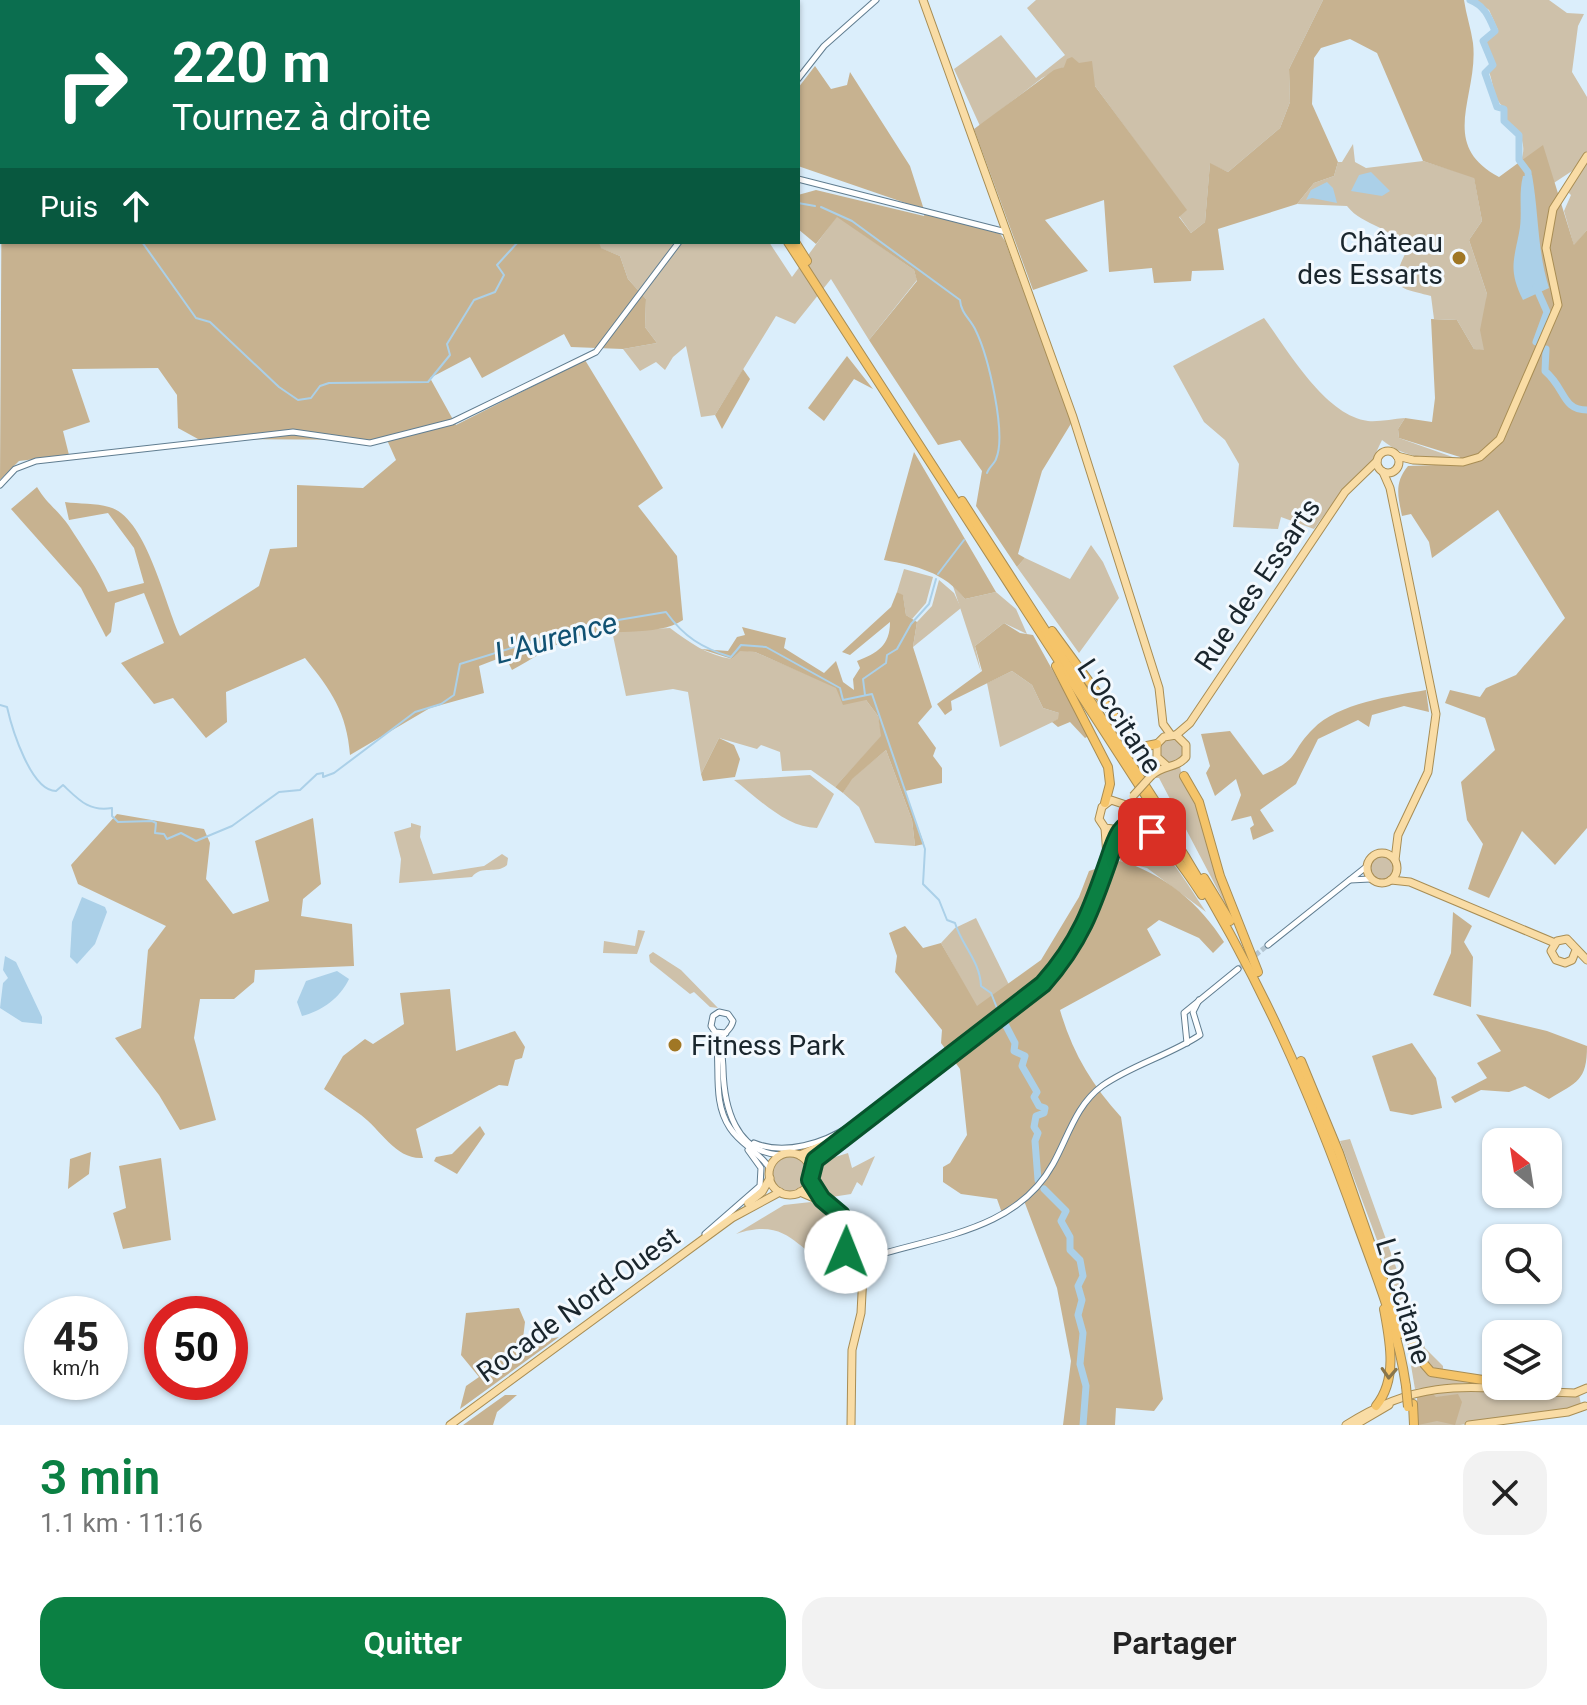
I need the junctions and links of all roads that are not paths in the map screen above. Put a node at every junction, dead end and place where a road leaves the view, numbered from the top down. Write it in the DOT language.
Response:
graph roads {
  1 [pos="876,0"];
  2 [pos="923,0"];
  3 [pos="800,76"];
  4 [pos="1587,156"];
  5 [pos="800,180"];
  6 [pos="1006,232"];
  7 [pos="677,244"];
  8 [pos="789,244"];
  9 [pos="796,244"];
  10 [pos="1397,456"];
  11 [pos="1413,460"];
  12 [pos="1377,461"];
  13 [pos="1396,468"];
  14 [pos="1382,471"];
  15 [pos="1364,474"];
  16 [pos="0,485"];
  17 [pos="1390,488"];
  18 [pos="1019,589"];
  19 [pos="1038,629"];
  20 [pos="1161,701"];
  21 [pos="1190,723"];
  22 [pos="1174,735"];
  23 [pos="1184,741"];
  24 [pos="1158,742"];
  25 [pos="1157,757"];
  26 [pos="1183,761"];
  27 [pos="1166,765"];
  28 [pos="1150,775"];
  29 [pos="1184,776"];
  30 [pos="1133,794"];
  31 [pos="1118,800"];
  32 [pos="1105,803"];
  33 [pos="1129,809"];
  34 [pos="1128,823"];
  35 [pos="1105,828"];
  36 [pos="1120,830"];
  37 [pos="1398,835"];
  38 [pos="1381,853"];
  39 [pos="1396,864"];
  40 [pos="1107,866"];
  41 [pos="1366,867"];
  42 [pos="1370,879"];
  43 [pos="1391,880"];
  44 [pos="1349,881"];
  45 [pos="1427,889"];
  46 [pos="1268,945"];
  47 [pos="1553,947"];
  48 [pos="1240,949"];
  49 [pos="1576,950"];
  50 [pos="1572,960"];
  51 [pos="1587,961"];
  52 [pos="1238,969"];
  53 [pos="1258,972"];
  54 [pos="1199,1000"];
  55 [pos="1193,1012"];
  56 [pos="1184,1013"];
  57 [pos="1187,1030"];
  58 [pos="715,1032"];
  59 [pos="726,1033"];
  60 [pos="1198,1037"];
  61 [pos="1187,1043"];
  62 [pos="844,1132"];
  63 [pos="746,1138"];
  64 [pos="745,1146"];
  65 [pos="781,1155"];
  66 [pos="800,1155"];
  67 [pos="810,1168"];
  68 [pos="770,1174"];
  69 [pos="810,1180"];
  70 [pos="780,1192"];
  71 [pos="800,1192"];
  72 [pos="822,1199"];
  73 [pos="732,1218"];
  74 [pos="848,1229"];
  75 [pos="859,1248"];
  76 [pos="689,1249"];
  77 [pos="849,1250"];
  78 [pos="868,1253"];
  79 [pos="885,1253"];
  80 [pos="871,1263"];
  81 [pos="859,1274"];
  82 [pos="1382,1279"];
  83 [pos="1482,1380"];
  84 [pos="1465,1386"];
  85 [pos="1482,1387"];
  86 [pos="1586,1389"];
  87 [pos="1562,1391"];
  88 [pos="1376,1406"];
  89 [pos="1586,1407"];
  90 [pos="450,1425"];
  91 [pos="851,1425"];
  92 [pos="1346,1425"];
  93 [pos="1356,1425"];
  94 [pos="1411,1425"];
  95 [pos="1469,1425"];
  1 -- 3 [label="street"];
  2 -- 6 [label="main road"];
  4 -- 11 [label="main road"];
  5 -- 6 [label="street"];
  6 -- 20 [label="main road"];
  7 -- 16 [label="street"];
  8 -- 19 [label="highway, L'Occitane"];
  9 -- 18 [label="highway, L'Occitane"];
  10 -- 11 [label="main road"];
  10 -- 12 [label="main road"];
  10 -- 13 [label="main road"];
  11 -- 13 [label="main road"];
  12 -- 14 [label="main road"];
  12 -- 15 [label="main road, Rue des Essarts"];
  13 -- 14 [label="main road"];
  13 -- 17 [label="main road"];
  14 -- 15 [label="main road"];
  14 -- 17 [label="main road"];
  15 -- 21 [label="main road, Rue des Essarts"];
  17 -- 37 [label="main road"];
  18 -- 24 [label="highway"];
  18 -- 53 [label="highway, L'Occitane"];
  19 -- 32 [label="highway"];
  19 -- 48 [label="highway, L'Occitane"];
  20 -- 22 [label="main road"];
  20 -- 24 [label="main road"];
  21 -- 22 [label="main road"];
  21 -- 23 [label="main road"];
  22 -- 23 [label="main road"];
  22 -- 24 [label="main road"];
  23 -- 26 [label="main road"];
  24 -- 25 [label="main road"];
  25 -- 27 [label="main road"];
  25 -- 28 [label="main road"];
  26 -- 27 [label="main road"];
  26 -- 29 [label="main road"];
  27 -- 28 [label="main road"];
  28 -- 30 [label="main road, bridge"];
  29 -- 53 [label="highway"];
  30 -- 31 [label="main road"];
  30 -- 33 [label="main road"];
  31 -- 32 [label="main road"];
  31 -- 33 [label="main road"];
  32 -- 35 [label="main road"];
  33 -- 34 [label="main road"];
  34 -- 36 [label="main road"];
  34 -- 48 [label="highway"];
  35 -- 36 [label="main road"];
  35 -- 40 [label="main road"];
  36 -- 40 [label="main road"];
  37 -- 38 [label="main road"];
  37 -- 39 [label="main road"];
  38 -- 39 [label="main road"];
  38 -- 41 [label="main road"];
  39 -- 43 [label="main road"];
  39 -- 45 [label="main road"];
  40 -- 62 [label="main road"];
  41 -- 42 [label="main road"];
  41 -- 44 [label="street"];
  42 -- 43 [label="main road"];
  42 -- 44 [label="street"];
  43 -- 45 [label="main road"];
  44 -- 46 [label="street"];
  45 -- 47 [label="main road"];
  47 -- 49 [label="main road"];
  47 -- 50 [label="main road"];
  48 -- 82 [label="highway, L'Occitane"];
  49 -- 50 [label="main road"];
  49 -- 51 [label="main road"];
  50 -- 51 [label="main road"];
  52 -- 54 [label="street"];
  53 -- 82 [label="highway, L'Occitane"];
  54 -- 55 [label="street"];
  54 -- 56 [label="street"];
  55 -- 56 [label="street"];
  55 -- 60 [label="street"];
  56 -- 57 [label="street"];
  57 -- 60 [label="street"];
  57 -- 61 [label="street"];
  58 -- 59 [label="street"];
  58 -- 59 [label="street"];
  58 -- 64 [label="street"];
  59 -- 63 [label="street"];
  60 -- 61 [label="street"];
  61 -- 79 [label="street"];
  62 -- 63 [label="street"];
  62 -- 66 [label="main road"];
  62 -- 67 [label="main road"];
  63 -- 65 [label="street"];
  64 -- 68 [label="street"];
  64 -- 76 [label="street"];
  65 -- 66 [label="main road"];
  65 -- 68 [label="main road"];
  66 -- 67 [label="main road"];
  67 -- 69 [label="main road"];
  68 -- 70 [label="main road"];
  68 -- 73 [label="main road"];
  69 -- 71 [label="main road"];
  69 -- 72 [label="main road"];
  70 -- 71 [label="main road"];
  70 -- 73 [label="main road"];
  71 -- 72 [label="main road"];
  72 -- 74 [label="main road"];
  73 -- 76 [label="main road, Rocade Nord-Ouest"];
  74 -- 75 [label="main road"];
  74 -- 77 [label="main road"];
  75 -- 77 [label="main road"];
  75 -- 78 [label="main road"];
  76 -- 90 [label="main road, Rocade Nord-Ouest"];
  77 -- 81 [label="main road"];
  78 -- 79 [label="street"];
  78 -- 80 [label="main road"];
  79 -- 80 [label="street"];
  80 -- 81 [label="main road"];
  81 -- 91 [label="main road"];
  82 -- 83 [label="highway"];
  82 -- 88 [label="highway, one-way"];
  82 -- 94 [label="highway, L'Occitane, bridge"];
  84 -- 85 [label="main road"];
  84 -- 88 [label="main road"];
  84 -- 93 [label="main road"];
  86 -- 87 [label="main road"];
  86 -- 89 [label="main road"];
  88 -- 92 [label="main road"];
  89 -- 95 [label="main road"];
}
